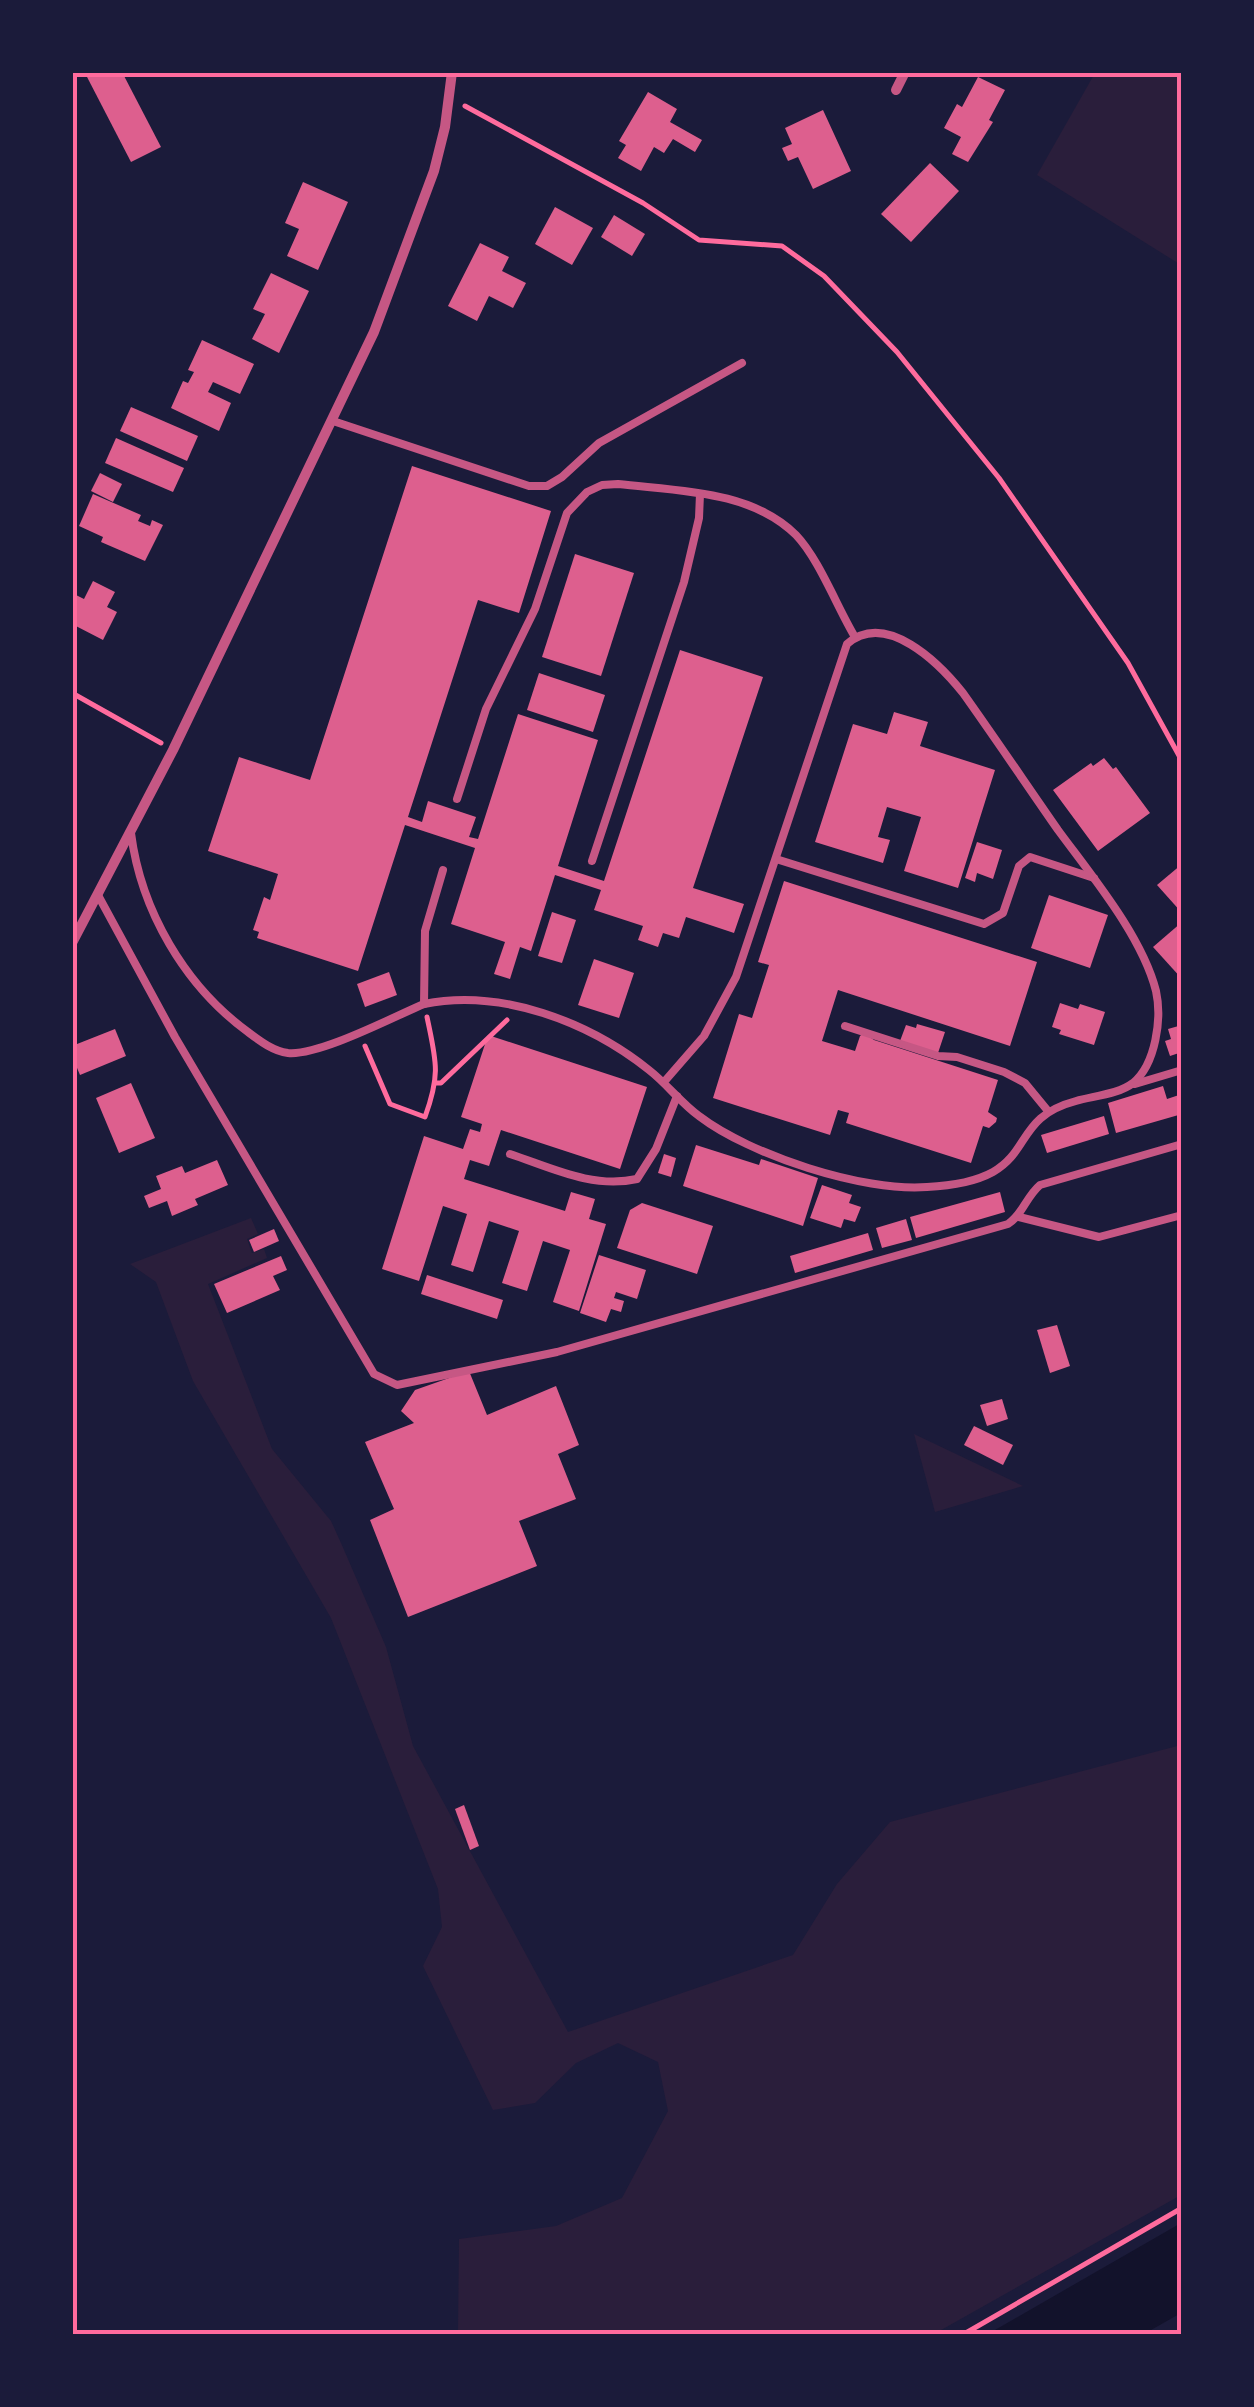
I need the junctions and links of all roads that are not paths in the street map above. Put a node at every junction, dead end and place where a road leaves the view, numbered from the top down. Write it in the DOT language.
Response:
graph roads {
  1 [pos="452,72"];
  2 [pos="905,72"];
  3 [pos="896,90"];
  4 [pos="742,363"];
  5 [pos="333,420"];
  6 [pos="700,494"];
  7 [pos="855,636"];
  8 [pos="457,799"];
  9 [pos="131,834"];
  10 [pos="776,859"];
  11 [pos="592,861"];
  12 [pos="444,870"];
  13 [pos="1094,878"];
  14 [pos="99,897"];
  15 [pos="72,943"];
  16 [pos="424,1004"];
  17 [pos="844,1026"];
  18 [pos="1182,1070"];
  19 [pos="664,1082"];
  20 [pos="1131,1085"];
  21 [pos="677,1096"];
  22 [pos="1048,1111"];
  23 [pos="1182,1144"];
  24 [pos="510,1154"];
  25 [pos="1182,1214"];
  26 [pos="1019,1217"];
  1 -- 5 [label="street"];
  2 -- 3 [label="street"];
  4 -- 5 [label="lane"];
  5 -- 9 [label="street"];
  6 -- 7 [label="lane"];
  6 -- 8 [label="lane"];
  6 -- 11 [label="lane"];
  7 -- 10 [label="lane"];
  7 -- 13 [label="lane"];
  9 -- 14 [label="street"];
  9 -- 16 [label="lane"];
  10 -- 13 [label="lane"];
  10 -- 19 [label="lane"];
  12 -- 16 [label="lane"];
  13 -- 20 [label="lane"];
  14 -- 15 [label="street"];
  14 -- 26 [label="lane"];
  16 -- 19 [label="lane"];
  17 -- 22 [label="lane"];
  18 -- 20 [label="lane"];
  19 -- 21 [label="lane"];
  20 -- 22 [label="lane"];
  21 -- 22 [label="lane"];
  21 -- 24 [label="lane"];
  23 -- 26 [label="lane"];
  25 -- 26 [label="lane"];
}
